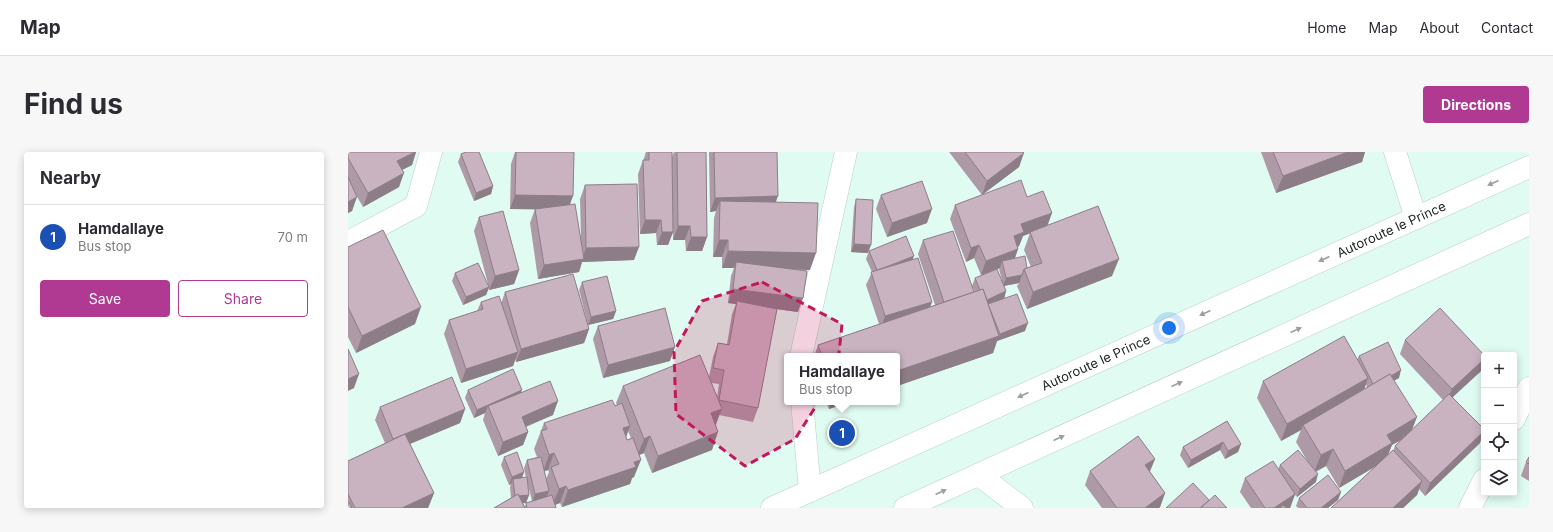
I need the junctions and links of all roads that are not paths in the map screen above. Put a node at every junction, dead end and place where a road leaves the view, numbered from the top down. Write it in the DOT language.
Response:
graph roads {
  1 [pos="431,152"];
  2 [pos="846,152"];
  3 [pos="1395,152"];
  4 [pos="1529,167"];
  5 [pos="1416,218"];
  6 [pos="1529,224"];
  7 [pos="348,242"];
  8 [pos="802,353"];
  9 [pos="1529,388"];
  10 [pos="802,405"];
  11 [pos="1517,413"];
  12 [pos="979,474"];
  13 [pos="1481,486"];
  14 [pos="810,491"];
  15 [pos="772,508"];
  16 [pos="905,508"];
  17 [pos="1022,508"];
  18 [pos="1470,508"];
  1 -- 7 [label="main road"];
  2 -- 8 [label="main road"];
  3 -- 5 [label="main road"];
  4 -- 5 [label="main road, Autoroute le Prince, one-way"];
  5 -- 14 [label="main road, Autoroute le Prince, one-way"];
  12 -- 6 [label="main road, one-way"];
  9 -- 11 [label="main road"];
  10 -- 14 [label="main road"];
  16 -- 12 [label="main road, one-way"];
  12 -- 17 [label="main road"];
  13 -- 18 [label="main road"];
  14 -- 15 [label="main road, Autoroute le Prince"];
}
